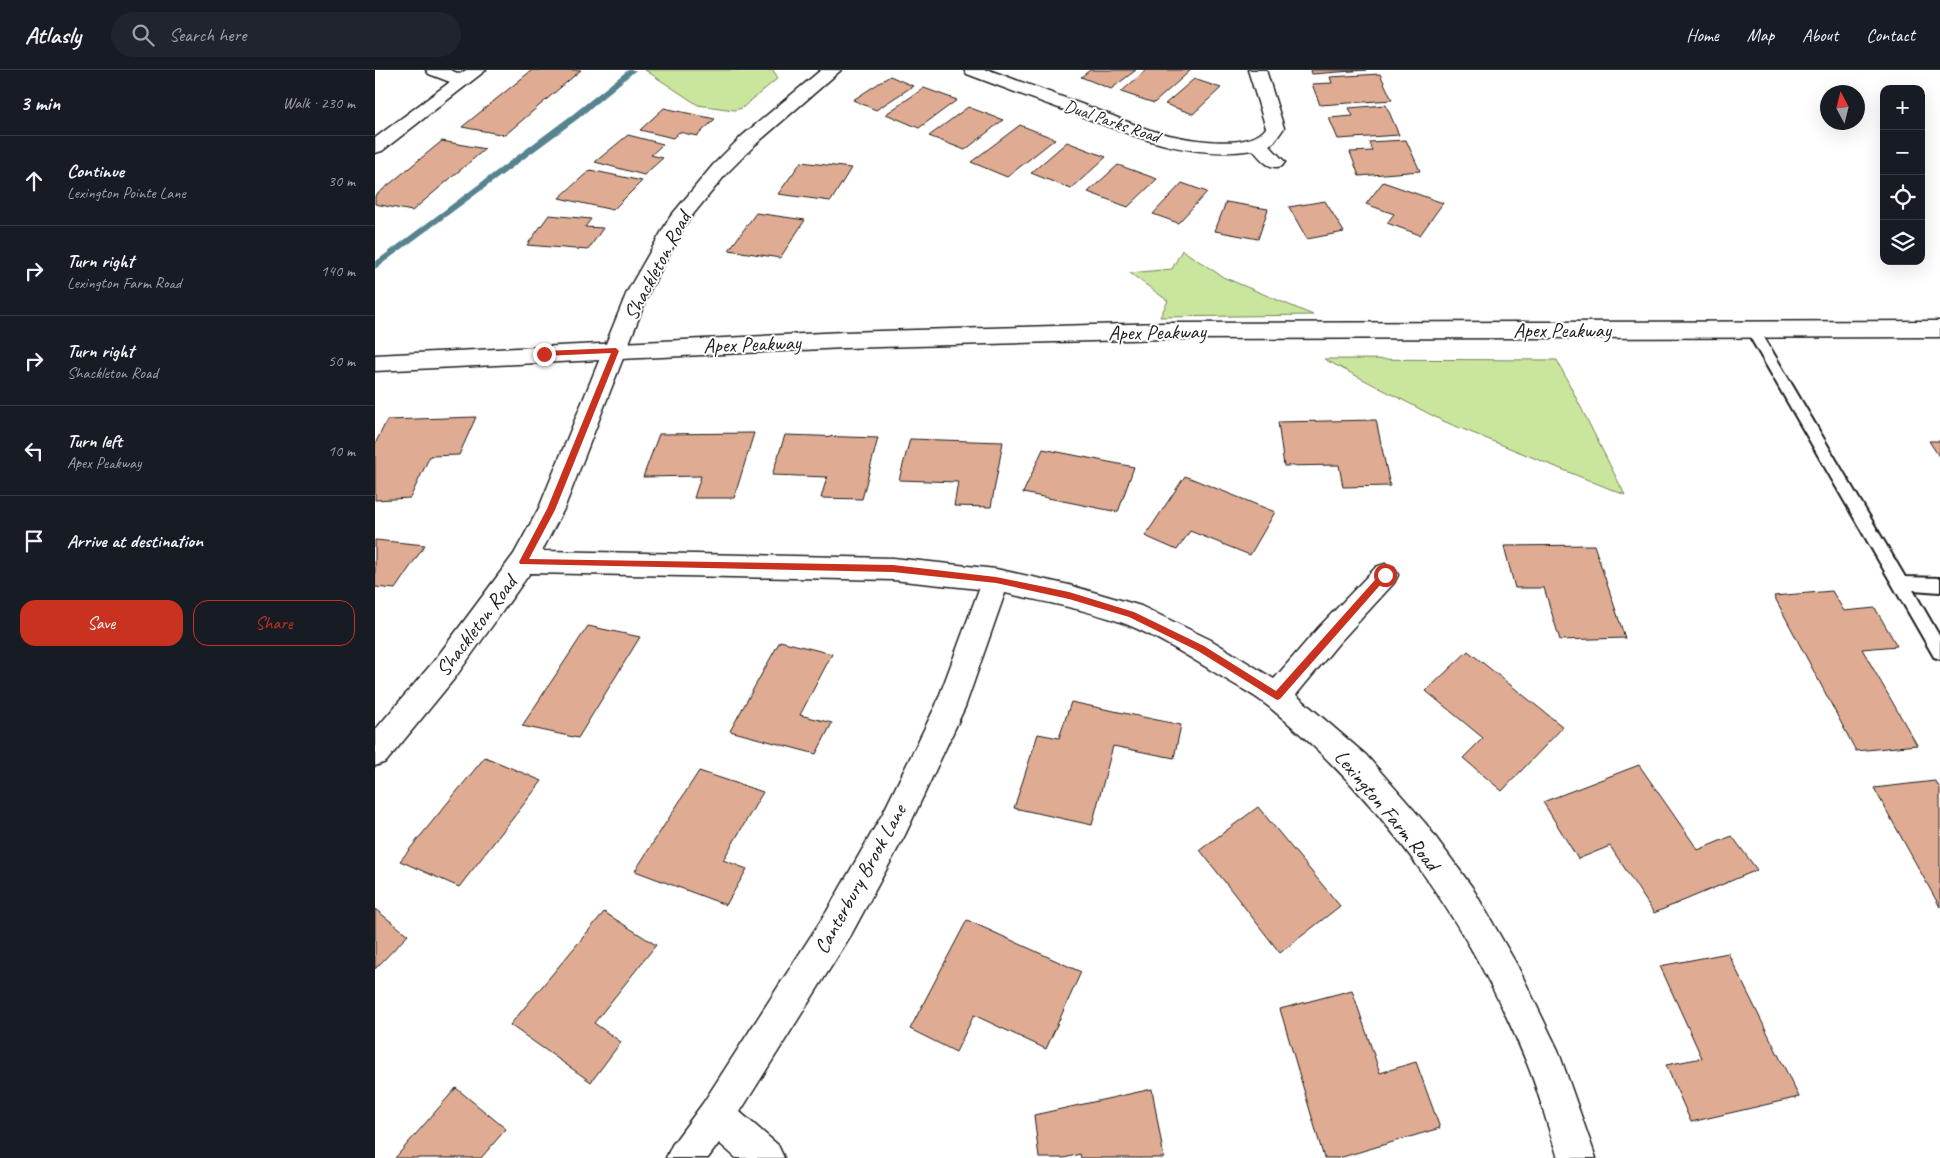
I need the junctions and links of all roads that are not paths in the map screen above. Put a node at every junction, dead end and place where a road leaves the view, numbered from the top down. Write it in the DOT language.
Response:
graph roads {
  1 [pos="435,70"];
  2 [pos="477,70"];
  3 [pos="832,70"];
  4 [pos="973,70"];
  5 [pos="1257,70"];
  6 [pos="462,81"];
  7 [pos="1256,143"];
  8 [pos="375,146"];
  9 [pos="1275,162"];
  10 [pos="1940,329"];
  11 [pos="1753,330"];
  12 [pos="616,351"];
  13 [pos="375,363"];
  14 [pos="523,562"];
  15 [pos="1385,575"];
  16 [pos="996,580"];
  17 [pos="1900,582"];
  18 [pos="1940,585"];
  19 [pos="1940,652"];
  20 [pos="1277,696"];
  21 [pos="375,752"];
  22 [pos="716,1116"];
  23 [pos="685,1158"];
  24 [pos="765,1158"];
  25 [pos="1577,1158"];
  1 -- 6 [label="street"];
  2 -- 6 [label="street"];
  3 -- 12 [label="street, Shackleton Road"];
  4 -- 7 [label="street, Dual Parks Road"];
  5 -- 7 [label="street, Dual Parks Road"];
  6 -- 8 [label="street"];
  7 -- 9 [label="street"];
  10 -- 11 [label="street, Apex Peakway"];
  11 -- 12 [label="street, Apex Peakway"];
  11 -- 17 [label="lane"];
  12 -- 13 [label="street, Apex Peakway"];
  12 -- 14 [label="street, Shackleton Road"];
  14 -- 16 [label="street, Lexington Farm Road"];
  14 -- 21 [label="street, Shackleton Road"];
  15 -- 20 [label="street"];
  16 -- 20 [label="street, Lexington Farm Road"];
  16 -- 22 [label="street, Canterbury Brook Lane"];
  17 -- 18 [label="lane"];
  17 -- 19 [label="lane"];
  20 -- 25 [label="street, Lexington Farm Road"];
  22 -- 23 [label="street, Canterbury Brook Lane"];
  22 -- 24 [label="street"];
}
